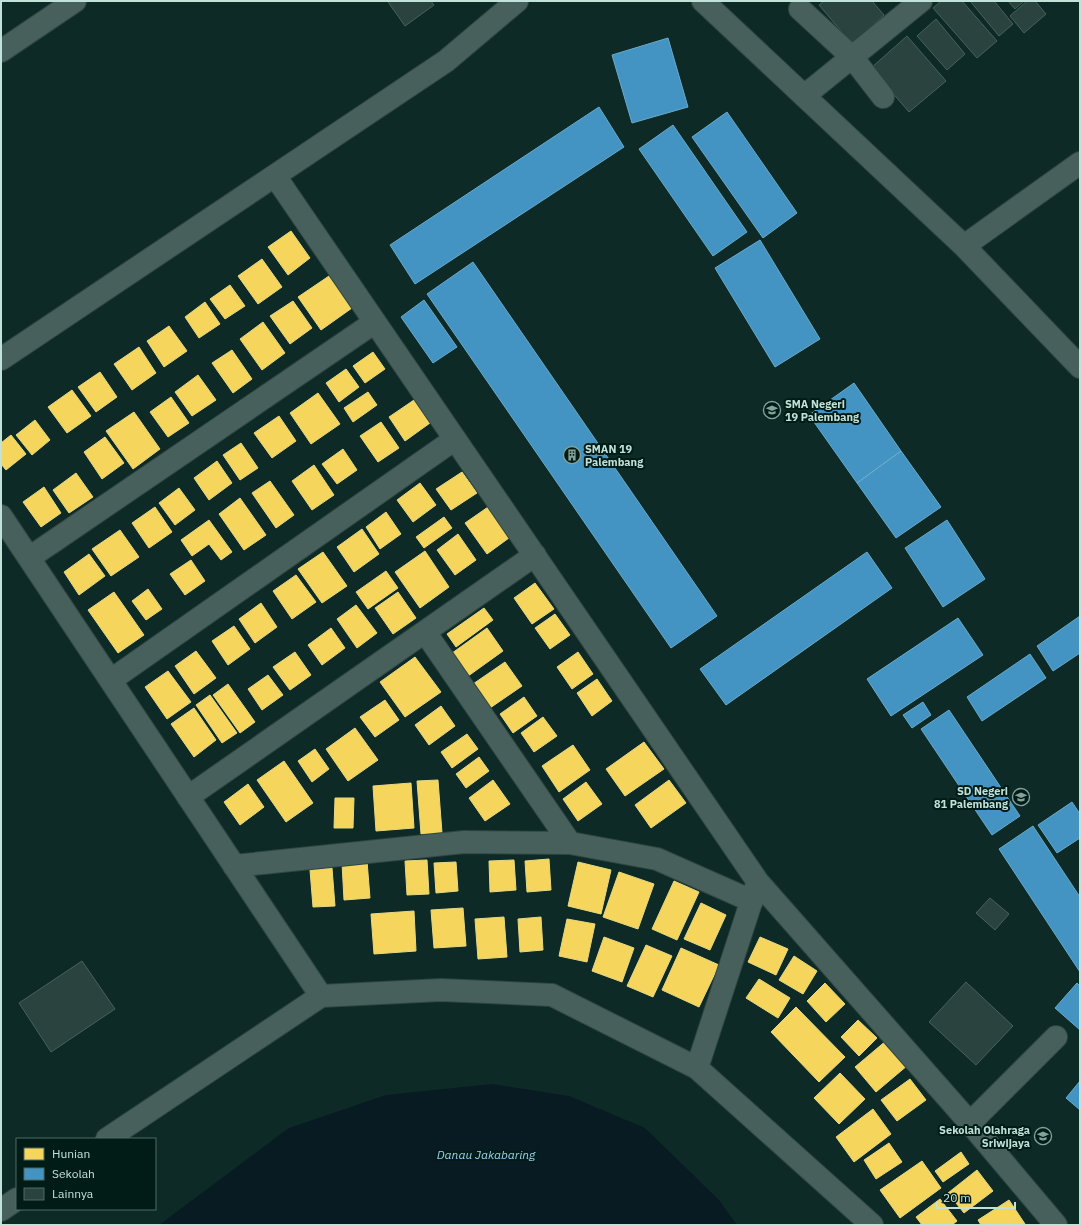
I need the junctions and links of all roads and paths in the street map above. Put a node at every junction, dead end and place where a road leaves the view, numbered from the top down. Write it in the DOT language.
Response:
graph roads {
  1 [pos="75,1"];
  2 [pos="517,1"];
  3 [pos="703,1"];
  4 [pos="921,1"];
  5 [pos="800,9"];
  6 [pos="1,51"];
  7 [pos="852,57"];
  8 [pos="804,96"];
  9 [pos="883,97"];
  10 [pos="1080,163"];
  11 [pos="275,176"];
  12 [pos="964,246"];
  13 [pos="375,322"];
  14 [pos="1,359"];
  15 [pos="1080,367"];
  16 [pos="455,439"];
  17 [pos="1,516"];
  18 [pos="534,555"];
  19 [pos="29,558"];
  20 [pos="425,632"];
  21 [pos="111,680"];
  22 [pos="188,797"];
  23 [pos="570,843"];
  24 [pos="234,866"];
  25 [pos="755,892"];
  26 [pos="321,996"];
  27 [pos="1056,1037"];
  28 [pos="697,1068"];
  29 [pos="970,1124"];
  30 [pos="108,1138"];
  31 [pos="872,1225"];
  32 [pos="1056,1225"];
  1 -- 6 [label="street"];
  2 -- 11 [label="street"];
  3 -- 8 [label="street"];
  4 -- 7 [label="street"];
  5 -- 7 [label="street"];
  7 -- 8 [label="street"];
  7 -- 9 [label="street"];
  8 -- 12 [label="street"];
  10 -- 12 [label="street"];
  11 -- 13 [label="street"];
  11 -- 14 [label="street"];
  12 -- 15 [label="street"];
  13 -- 16 [label="street"];
  13 -- 19 [label="street"];
  16 -- 18 [label="street"];
  16 -- 21 [label="street"];
  17 -- 19 [label="street"];
  18 -- 20 [label="street"];
  18 -- 25 [label="street"];
  19 -- 21 [label="street"];
  20 -- 22 [label="street"];
  20 -- 23 [label="street"];
  21 -- 22 [label="street"];
  22 -- 24 [label="street"];
  23 -- 24 [label="street"];
  23 -- 25 [label="street"];
  24 -- 26 [label="street"];
  25 -- 28 [label="street"];
  25 -- 29 [label="street"];
  26 -- 28 [label="street"];
  26 -- 30 [label="street"];
  27 -- 29 [label="street"];
  28 -- 31 [label="street"];
  29 -- 32 [label="street"];
}
